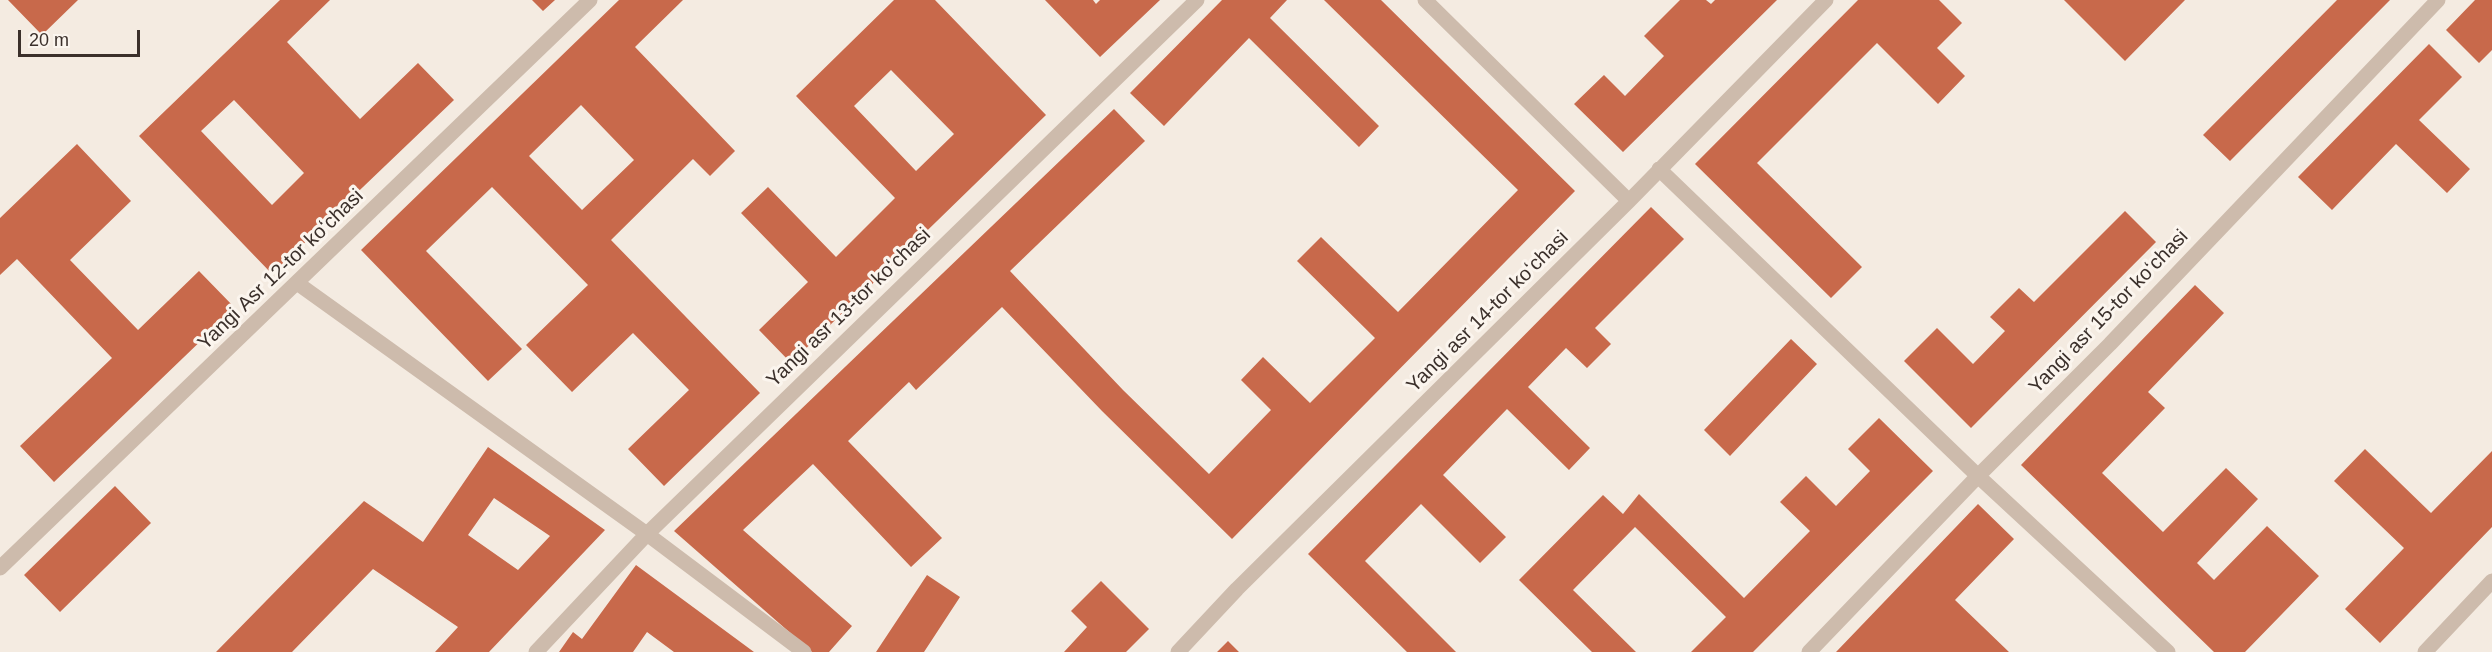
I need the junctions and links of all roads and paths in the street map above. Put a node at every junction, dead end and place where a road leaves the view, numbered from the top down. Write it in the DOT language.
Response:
graph roads {
  1 [pos="590,0"];
  2 [pos="1197,0"];
  3 [pos="1425,0"];
  4 [pos="1826,0"];
  5 [pos="2438,0"];
  6 [pos="1659,170"];
  7 [pos="1629,201"];
  8 [pos="297,284"];
  9 [pos="1978,476"];
  10 [pos="647,534"];
  11 [pos="0,568"];
  12 [pos="2492,581"];
  13 [pos="536,652"];
  14 [pos="804,652"];
  15 [pos="1178,652"];
  16 [pos="1809,652"];
  17 [pos="2168,652"];
  18 [pos="2425,652"];
  1 -- 8 [label="street, Yangi Asr 12-tor koʻchasi"];
  2 -- 10 [label="street, Yangi asr 13-tor koʻchasi"];
  3 -- 7 [label="street"];
  4 -- 6 [label="street, Yangi asr 14-tor koʻchasi"];
  5 -- 9 [label="street, Yangi asr 15-tor koʻchasi"];
  6 -- 7 [label="street, Yangi asr 14-tor koʻchasi"];
  6 -- 9 [label="street"];
  7 -- 15 [label="street, Yangi asr 14-tor koʻchasi"];
  8 -- 10 [label="street"];
  8 -- 11 [label="street, Yangi Asr 12-tor koʻchasi"];
  9 -- 16 [label="street, Yangi asr 15-tor koʻchasi"];
  9 -- 17 [label="street"];
  10 -- 13 [label="street, Yangi asr 13-tor koʻchasi"];
  10 -- 14 [label="street"];
  12 -- 18 [label="street"];
}
